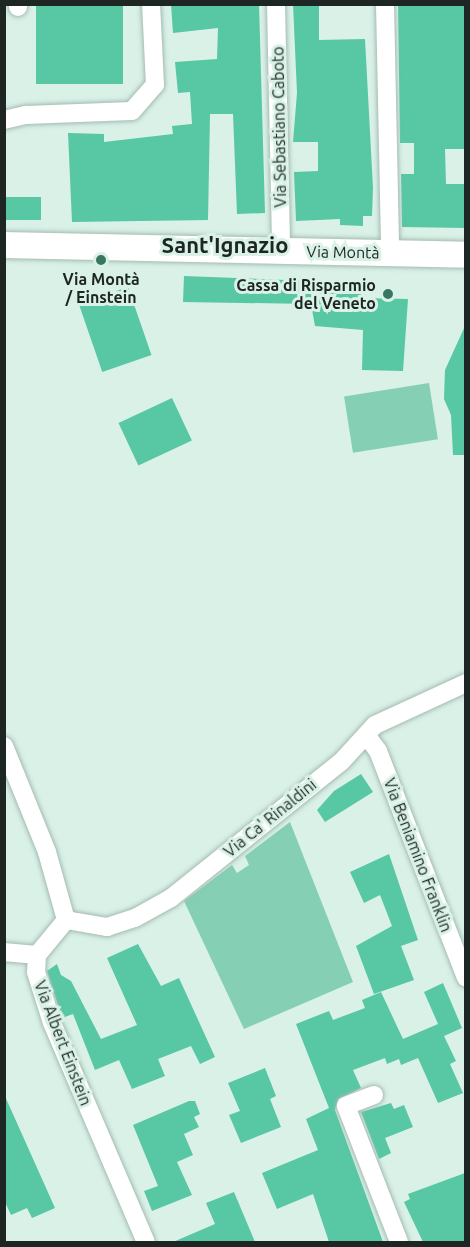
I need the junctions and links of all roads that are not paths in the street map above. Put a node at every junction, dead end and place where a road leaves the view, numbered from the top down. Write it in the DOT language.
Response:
graph roads {
  1 [pos="151,4"];
  2 [pos="276,4"];
  3 [pos="385,4"];
  4 [pos="4,120"];
  5 [pos="4,245"];
  6 [pos="281,250"];
  7 [pos="390,253"];
  8 [pos="465,255"];
  9 [pos="465,683"];
  10 [pos="366,735"];
  11 [pos="4,746"];
  12 [pos="66,920"];
  13 [pos="4,952"];
  14 [pos="37,955"];
  15 [pos="465,978"];
  16 [pos="374,1095"];
  17 [pos="146,1242"];
  18 [pos="399,1242"];
  1 -- 4 [label="street"];
  2 -- 6 [label="street, Via Sebastiano Caboto"];
  3 -- 7 [label="street"];
  5 -- 6 [label="main road, Via Montà"];
  6 -- 7 [label="main road, Via Montà"];
  7 -- 8 [label="main road, Via Montà"];
  9 -- 10 [label="street, Via Ca' Rinaldini"];
  10 -- 12 [label="street, Via Ca' Rinaldini"];
  10 -- 15 [label="street, Via Beniamino Franklin"];
  11 -- 12 [label="street"];
  12 -- 14 [label="street"];
  13 -- 14 [label="street"];
  14 -- 17 [label="street, Via Albert Einstein"];
  16 -- 18 [label="street"];
}
